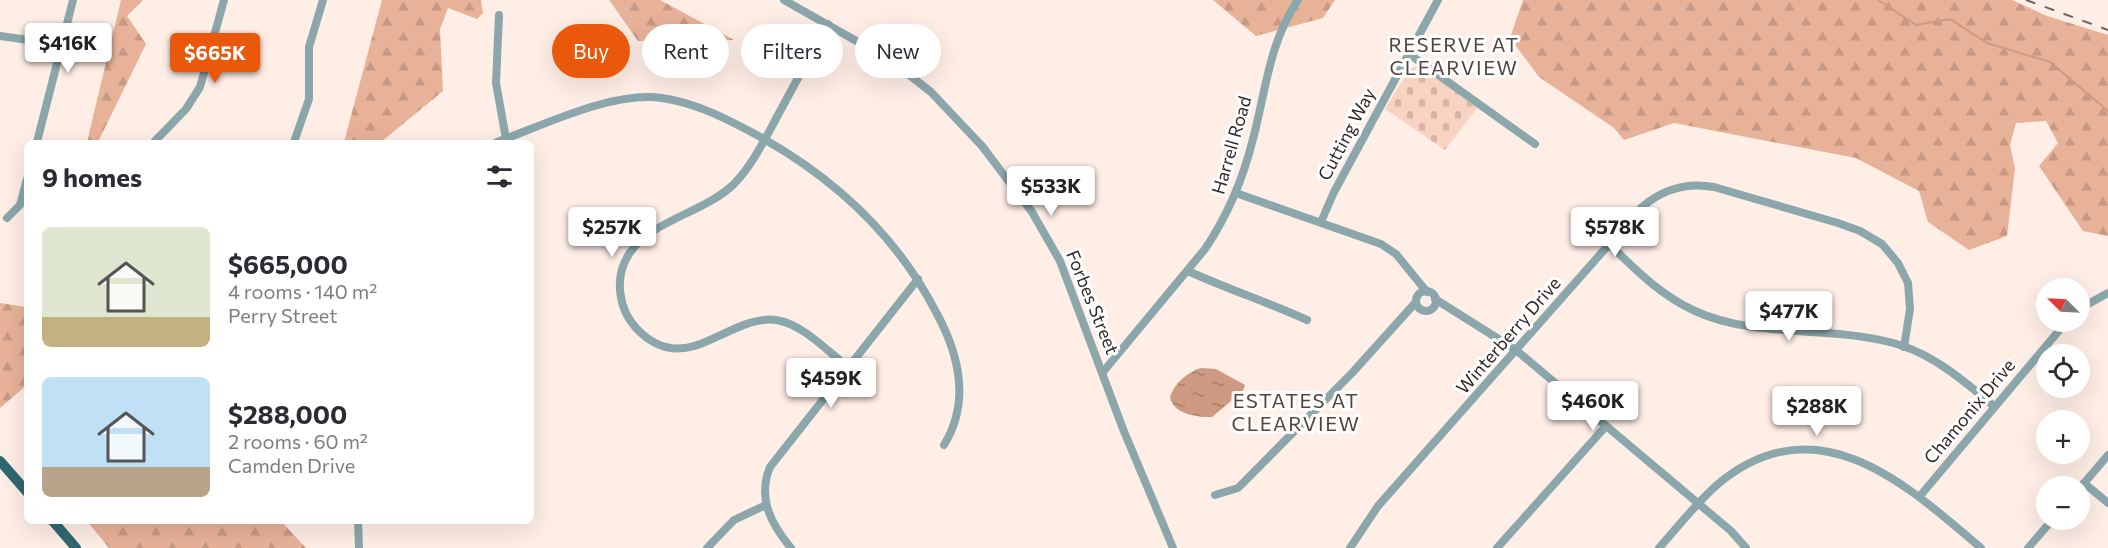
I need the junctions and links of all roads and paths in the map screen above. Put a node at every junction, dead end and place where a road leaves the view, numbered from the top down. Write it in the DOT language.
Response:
graph roads {
  1 [pos="73,0"];
  2 [pos="224,0"];
  3 [pos="323,0"];
  4 [pos="784,0"];
  5 [pos="1298,0"];
  6 [pos="1438,0"];
  7 [pos="499,15"];
  8 [pos="828,24"];
  9 [pos="843,33"];
  10 [pos="0,36"];
  11 [pos="63,45"];
  12 [pos="1409,54"];
  13 [pos="798,78"];
  14 [pos="764,139"];
  15 [pos="38,140"];
  16 [pos="156,140"];
  17 [pos="295,140"];
  18 [pos="501,140"];
  19 [pos="504,140"];
  20 [pos="1535,144"];
  21 [pos="24,190"];
  22 [pos="1236,193"];
  23 [pos="7,218"];
  24 [pos="1321,222"];
  25 [pos="1609,244"];
  26 [pos="1188,270"];
  27 [pos="918,279"];
  28 [pos="2108,293"];
  29 [pos="1421,300"];
  30 [pos="2090,303"];
  31 [pos="1434,304"];
  32 [pos="1307,320"];
  33 [pos="2058,332"];
  34 [pos="1904,347"];
  35 [pos="1516,350"];
  36 [pos="848,367"];
  37 [pos="1103,372"];
  38 [pos="1994,406"];
  39 [pos="1606,426"];
  40 [pos="944,445"];
  41 [pos="2108,455"];
  42 [pos="0,461"];
  43 [pos="2090,476"];
  44 [pos="24,489"];
  45 [pos="2090,492"];
  46 [pos="1215,495"];
  47 [pos="1920,496"];
  48 [pos="1698,503"];
  49 [pos="2108,503"];
  50 [pos="766,506"];
  51 [pos="55,524"];
  52 [pos="358,524"];
  53 [pos="2044,530"];
  54 [pos="76,548"];
  55 [pos="358,548"];
  56 [pos="707,548"];
  57 [pos="791,548"];
  58 [pos="1173,548"];
  59 [pos="1350,548"];
  60 [pos="1497,548"];
  61 [pos="1659,548"];
  62 [pos="1746,548"];
  63 [pos="1981,548"];
  64 [pos="2028,548"];
  1 -- 11 [label="street"];
  2 -- 16 [label="street"];
  3 -- 17 [label="street"];
  4 -- 8 [label="street, Forbes Street"];
  5 -- 22 [label="street, Harrell Road"];
  6 -- 12 [label="street, Cutting Way"];
  7 -- 18 [label="street"];
  9 -- 37 [label="street, Forbes Street"];
  10 -- 11 [label="street"];
  11 -- 15 [label="street"];
  12 -- 20 [label="street"];
  12 -- 24 [label="street, Cutting Way"];
  13 -- 14 [label="street"];
  14 -- 19 [label="street"];
  14 -- 27 [label="street"];
  14 -- 36 [label="street"];
  21 -- 23 [label="street"];
  22 -- 24 [label="street"];
  22 -- 26 [label="street, Harrell Road"];
  24 -- 29 [label="street"];
  25 -- 34 [label="street"];
  25 -- 34 [label="street, Winterberry Drive"];
  25 -- 35 [label="street, Winterberry Drive"];
  26 -- 32 [label="street"];
  26 -- 37 [label="street, Harrell Road"];
  27 -- 36 [label="street"];
  27 -- 40 [label="street"];
  28 -- 30 [label="street"];
  29 -- 31 [label="street"];
  29 -- 31 [label="street"];
  29 -- 46 [label="street"];
  31 -- 35 [label="street"];
  33 -- 38 [label="street, Chamonix Drive"];
  34 -- 38 [label="street"];
  35 -- 39 [label="street"];
  35 -- 59 [label="street, Winterberry Drive"];
  36 -- 50 [label="street"];
  37 -- 58 [label="street, Forbes Street"];
  38 -- 47 [label="street, Chamonix Drive"];
  39 -- 48 [label="street"];
  39 -- 60 [label="street"];
  41 -- 43 [label="street"];
  42 -- 44 [label="main road"];
  45 -- 49 [label="street"];
  47 -- 48 [label="street"];
  47 -- 63 [label="street"];
  48 -- 61 [label="street"];
  48 -- 62 [label="street"];
  50 -- 56 [label="street"];
  50 -- 57 [label="street"];
  51 -- 54 [label="main road"];
  52 -- 55 [label="street"];
  53 -- 64 [label="street"];
}
